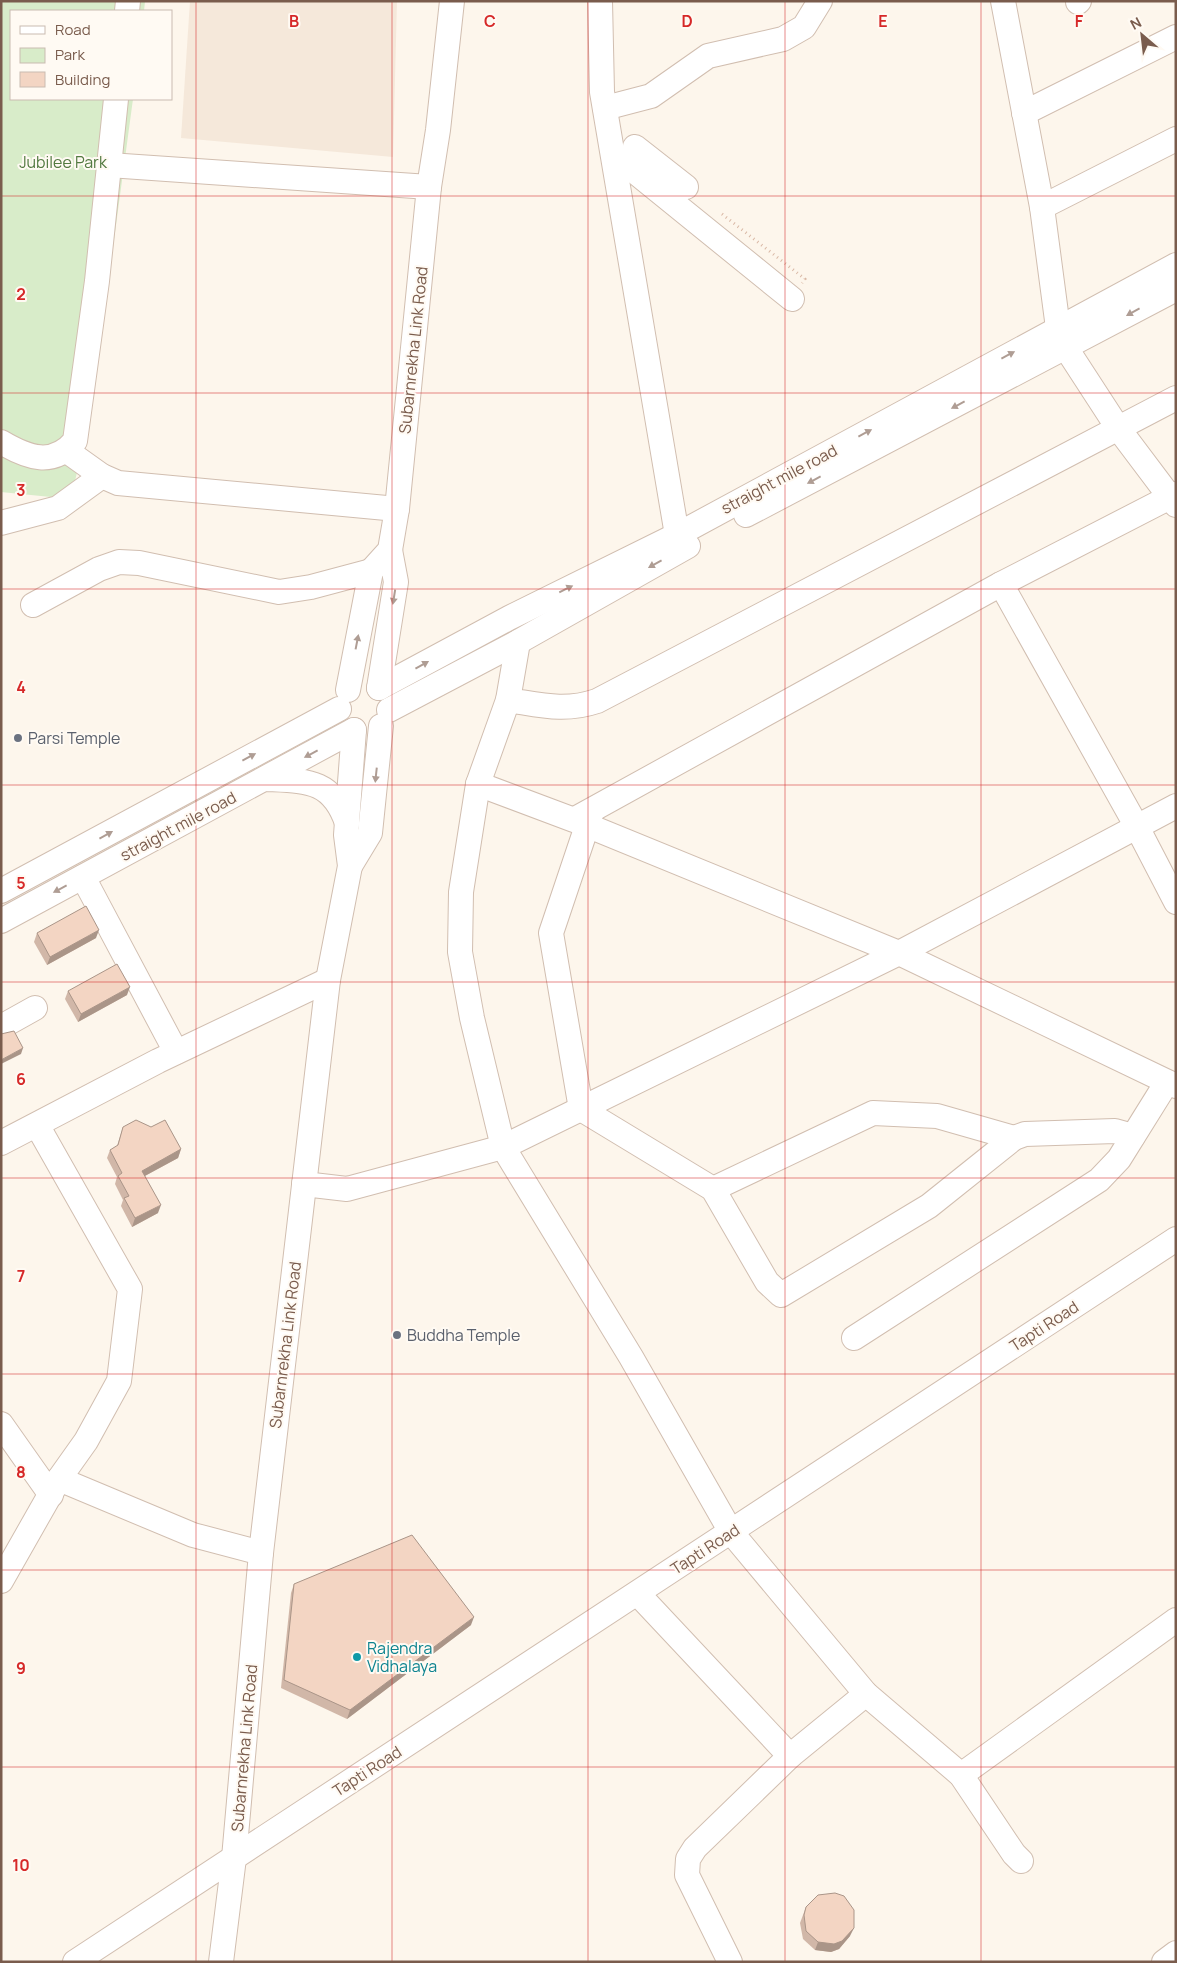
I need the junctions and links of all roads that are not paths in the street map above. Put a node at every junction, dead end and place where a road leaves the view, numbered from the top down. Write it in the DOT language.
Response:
graph roads {
  1 [pos="452,1"];
  2 [pos="600,1"];
  3 [pos="820,1"];
  4 [pos="1003,1"];
  5 [pos="1176,38"];
  6 [pos="116,100"];
  7 [pos="605,108"];
  8 [pos="1024,113"];
  9 [pos="1176,139"];
  10 [pos="624,150"];
  11 [pos="109,165"];
  12 [pos="429,187"];
  13 [pos="686,187"];
  14 [pos="1042,207"];
  15 [pos="1176,265"];
  16 [pos="1176,289"];
  17 [pos="792,299"];
  18 [pos="1062,338"];
  19 [pos="1176,398"];
  20 [pos="1118,428"];
  21 [pos="1,442"];
  22 [pos="66,451"];
  23 [pos="102,476"];
  24 [pos="1174,498"];
  25 [pos="397,509"];
  26 [pos="1,523"];
  27 [pos="677,535"];
  28 [pos="390,550"];
  29 [pos="371,571"];
  30 [pos="1001,584"];
  31 [pos="32,605"];
  32 [pos="518,642"];
  33 [pos="379,688"];
  34 [pos="343,699"];
  35 [pos="508,700"];
  36 [pos="385,718"];
  37 [pos="354,730"];
  38 [pos="265,778"];
  39 [pos="478,784"];
  40 [pos="1176,806"];
  41 [pos="585,819"];
  42 [pos="347,825"];
  43 [pos="1137,827"];
  44 [pos="350,866"];
  45 [pos="83,877"];
  46 [pos="1,891"];
  47 [pos="1176,902"];
  48 [pos="1,920"];
  49 [pos="899,953"];
  50 [pos="328,980"];
  51 [pos="35,1008"];
  52 [pos="1,1027"];
  53 [pos="176,1052"];
  54 [pos="1172,1084"];
  55 [pos="581,1109"];
  56 [pos="37,1125"];
  57 [pos="1133,1136"];
  58 [pos="1014,1138"];
  59 [pos="1,1143"];
  60 [pos="503,1147"];
  61 [pos="304,1184"];
  62 [pos="713,1190"];
  63 [pos="1176,1239"];
  64 [pos="854,1338"];
  65 [pos="1,1424"];
  66 [pos="55,1487"];
  67 [pos="731,1532"];
  68 [pos="261,1553"];
  69 [pos="1,1581"];
  70 [pos="638,1594"];
  71 [pos="1176,1620"];
  72 [pos="866,1694"];
  73 [pos="790,1756"];
  74 [pos="962,1775"];
  75 [pos="234,1858"];
  76 [pos="1021,1861"];
  77 [pos="1176,1953"];
  78 [pos="75,1962"];
  79 [pos="221,1962"];
  80 [pos="730,1962"];
  81 [pos="1164,1962"];
  1 -- 12 [label="street, Subarnrekha Link Road"];
  2 -- 7 [label="street"];
  3 -- 7 [label="street"];
  4 -- 8 [label="street"];
  5 -- 8 [label="street"];
  6 -- 11 [label="street"];
  7 -- 10 [label="street"];
  8 -- 14 [label="street"];
  9 -- 14 [label="street"];
  10 -- 13 [label="street"];
  10 -- 17 [label="street"];
  10 -- 27 [label="street"];
  11 -- 12 [label="street"];
  11 -- 22 [label="street"];
  12 -- 25 [label="street, Subarnrekha Link Road"];
  14 -- 18 [label="street"];
  15 -- 18 [label="street, straight mile road"];
  16 -- 18 [label="street, straight mile road, one-way"];
  18 -- 20 [label="street"];
  27 -- 18 [label="street, straight mile road, one-way"];
  18 -- 32 [label="street, straight mile road, one-way"];
  19 -- 20 [label="street"];
  20 -- 24 [label="street"];
  20 -- 35 [label="street"];
  21 -- 22 [label="street"];
  22 -- 23 [label="street"];
  23 -- 25 [label="street"];
  23 -- 26 [label="street"];
  24 -- 30 [label="street"];
  25 -- 28 [label="street, Subarnrekha Link Road"];
  33 -- 27 [label="street, straight mile road, one-way"];
  28 -- 29 [label="street"];
  28 -- 33 [label="street, one-way"];
  29 -- 31 [label="street"];
  34 -- 29 [label="street, one-way"];
  30 -- 41 [label="street"];
  30 -- 43 [label="street"];
  32 -- 35 [label="street"];
  32 -- 36 [label="street, straight mile road"];
  33 -- 34 [label="street, straight mile road"];
  33 -- 36 [label="street"];
  34 -- 37 [label="street"];
  46 -- 34 [label="street, straight mile road, one-way"];
  35 -- 39 [label="street"];
  36 -- 37 [label="street, straight mile road"];
  36 -- 44 [label="street, one-way"];
  37 -- 38 [label="street, straight mile road, one-way"];
  37 -- 42 [label="street, Subarnrekha Link Road"];
  38 -- 42 [label="street"];
  38 -- 45 [label="street, straight mile road"];
  39 -- 41 [label="street"];
  39 -- 60 [label="street"];
  40 -- 43 [label="street"];
  41 -- 49 [label="street"];
  41 -- 55 [label="street"];
  42 -- 44 [label="street, Subarnrekha Link Road"];
  43 -- 47 [label="street"];
  43 -- 49 [label="street"];
  44 -- 50 [label="street, Subarnrekha Link Road"];
  45 -- 48 [label="street, straight mile road, one-way"];
  45 -- 53 [label="street"];
  49 -- 54 [label="street"];
  49 -- 55 [label="street"];
  50 -- 53 [label="street"];
  50 -- 61 [label="street, Subarnrekha Link Road"];
  51 -- 52 [label="street"];
  53 -- 56 [label="street"];
  54 -- 57 [label="street"];
  55 -- 60 [label="street"];
  55 -- 62 [label="street"];
  56 -- 59 [label="street"];
  56 -- 66 [label="street"];
  57 -- 58 [label="street"];
  57 -- 64 [label="street"];
  58 -- 62 [label="street"];
  58 -- 62 [label="street"];
  60 -- 61 [label="street"];
  60 -- 67 [label="street"];
  61 -- 68 [label="street, Subarnrekha Link Road"];
  63 -- 67 [label="street, Tapti Road"];
  65 -- 66 [label="street"];
  66 -- 68 [label="street"];
  66 -- 69 [label="street"];
  67 -- 70 [label="street, Tapti Road"];
  67 -- 72 [label="street"];
  68 -- 75 [label="street, Subarnrekha Link Road"];
  70 -- 73 [label="street"];
  70 -- 75 [label="street, Tapti Road"];
  71 -- 74 [label="street"];
  72 -- 73 [label="street"];
  72 -- 74 [label="street"];
  73 -- 80 [label="street"];
  74 -- 76 [label="street"];
  75 -- 78 [label="street, Tapti Road"];
  75 -- 79 [label="street, Subarnrekha Link Road"];
  77 -- 81 [label="street"];
}
